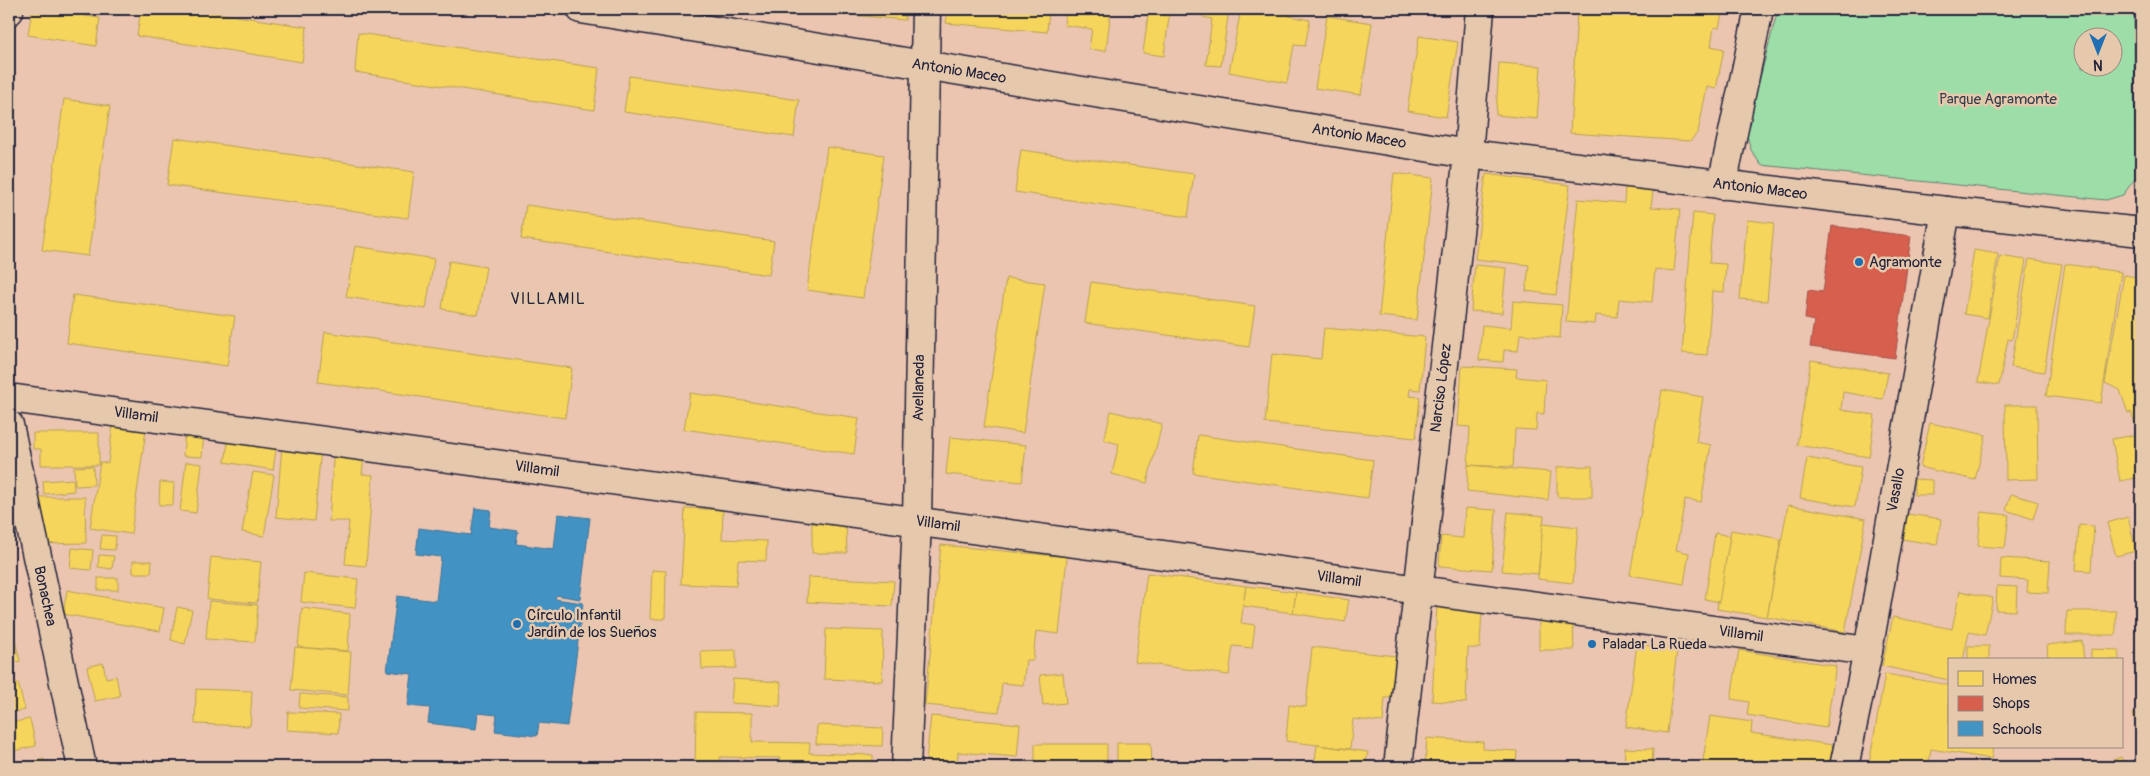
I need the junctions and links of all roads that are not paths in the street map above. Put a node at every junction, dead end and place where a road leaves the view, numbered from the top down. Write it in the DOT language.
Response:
graph roads {
  1 [pos="581,9"];
  2 [pos="926,9"];
  3 [pos="1480,9"];
  4 [pos="1759,9"];
  5 [pos="925,65"];
  6 [pos="1468,154"];
  7 [pos="1722,185"];
  8 [pos="1946,211"];
  9 [pos="2141,232"];
  10 [pos="9,398"];
  11 [pos="9,425"];
  12 [pos="917,522"];
  13 [pos="1418,590"];
  14 [pos="1868,651"];
  15 [pos="82,767"];
  16 [pos="906,767"];
  17 [pos="1398,767"];
  18 [pos="1844,767"];
  1 -- 5 [label="street, Antonio Maceo"];
  2 -- 5 [label="street, Avellaneda"];
  3 -- 6 [label="street, Narciso López"];
  4 -- 7 [label="street"];
  5 -- 6 [label="street, Antonio Maceo"];
  5 -- 12 [label="street, Avellaneda"];
  6 -- 7 [label="street, Antonio Maceo"];
  6 -- 13 [label="street, Narciso López"];
  7 -- 8 [label="street, Antonio Maceo"];
  8 -- 9 [label="street, Antonio Maceo"];
  8 -- 14 [label="street, Vasallo"];
  10 -- 12 [label="street, Villamil"];
  11 -- 15 [label="street, Bonachea"];
  12 -- 13 [label="street, Villamil"];
  12 -- 16 [label="street, Avellaneda"];
  13 -- 14 [label="street, Villamil"];
  13 -- 17 [label="street, Narciso López"];
  14 -- 18 [label="street, Vasallo"];
}
